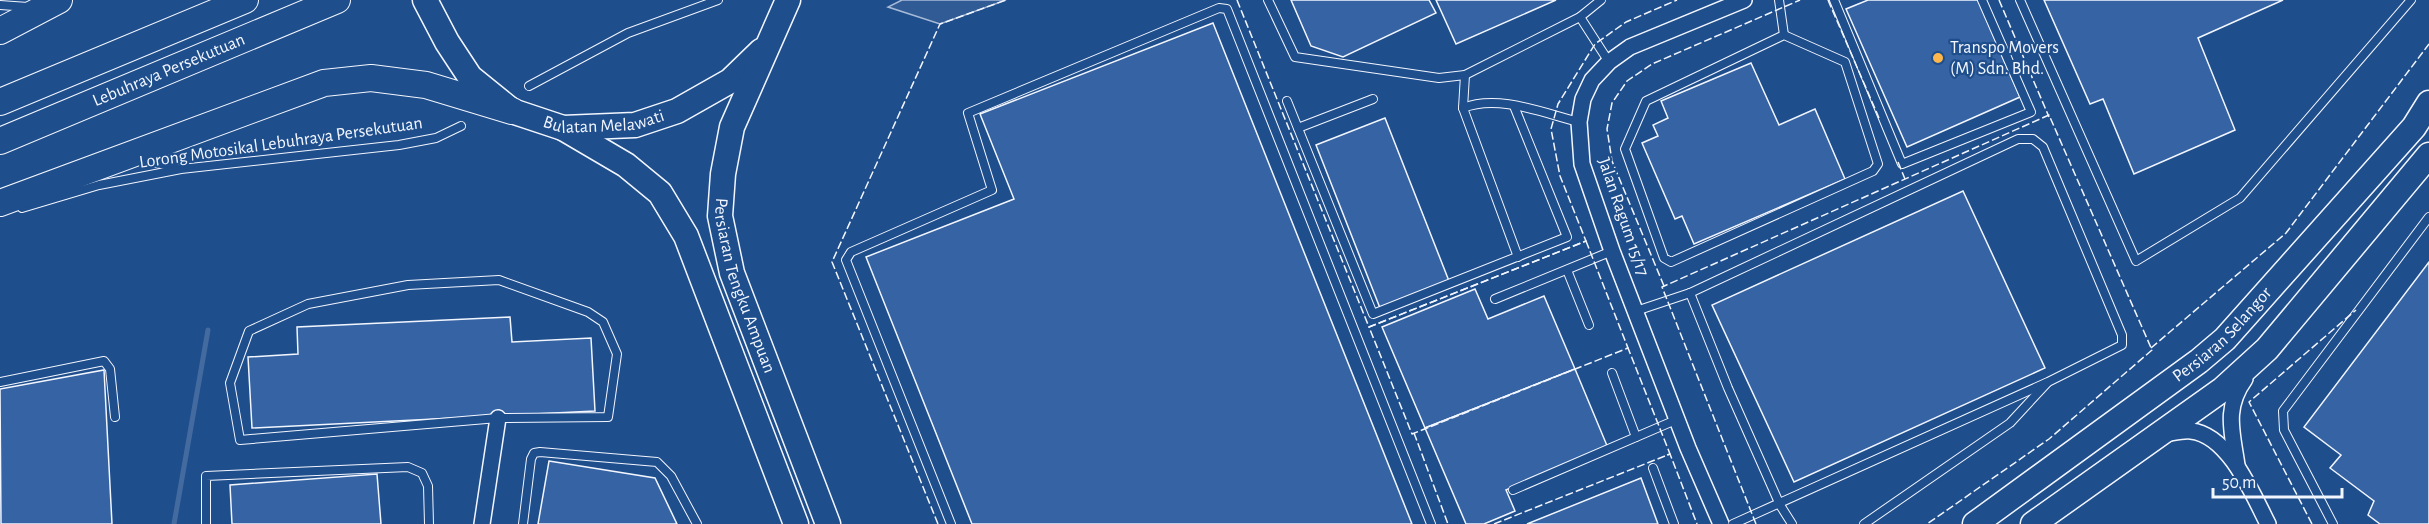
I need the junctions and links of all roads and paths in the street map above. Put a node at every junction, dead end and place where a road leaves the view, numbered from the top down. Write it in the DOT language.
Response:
graph roads {
  1 [pos="245,0"];
  2 [pos="337,0"];
  3 [pos="718,0"];
  4 [pos="788,0"];
  5 [pos="1268,0"];
  6 [pos="1601,0"];
  7 [pos="1744,0"];
  8 [pos="1779,0"];
  9 [pos="1834,0"];
  10 [pos="1982,0"];
  11 [pos="2020,0"];
  12 [pos="2411,0"];
  13 [pos="426,1"];
  14 [pos="51,4"];
  15 [pos="0,5"];
  16 [pos="1580,17"];
  17 [pos="0,31"];
  18 [pos="1784,35"];
  19 [pos="769,44"];
  20 [pos="1609,62"];
  21 [pos="1465,75"];
  22 [pos="529,86"];
  23 [pos="1373,99"];
  24 [pos="1287,101"];
  25 [pos="0,102"];
  26 [pos="2429,103"];
  27 [pos="1514,106"];
  28 [pos="1463,108"];
  29 [pos="512,111"];
  30 [pos="1579,122"];
  31 [pos="461,126"];
  32 [pos="563,128"];
  33 [pos="1298,128"];
  34 [pos="0,141"];
  35 [pos="2429,154"];
  36 [pos="128,156"];
  37 [pos="181,169"];
  38 [pos="5,207"];
  39 [pos="2429,217"];
  40 [pos="1612,251"];
  41 [pos="1518,257"];
  42 [pos="1566,270"];
  43 [pos="1690,293"];
  44 [pos="1495,299"];
  45 [pos="1636,311"];
  46 [pos="1589,325"];
  47 [pos="2267,349"];
  48 [pos="1612,373"];
  49 [pos="0,382"];
  50 [pos="2048,382"];
  51 [pos="115,417"];
  52 [pos="498,418"];
  53 [pos="1678,419"];
  54 [pos="2158,435"];
  55 [pos="1636,437"];
  56 [pos="2237,465"];
  57 [pos="1653,468"];
  58 [pos="1513,490"];
  59 [pos="1780,505"];
  60 [pos="206,524"];
  61 [pos="429,524"];
  62 [pos="482,524"];
  63 [pos="523,524"];
  64 [pos="697,524"];
  65 [pos="796,524"];
  66 [pos="828,524"];
  67 [pos="951,524"];
  68 [pos="1431,524"];
  69 [pos="1674,524"];
  70 [pos="1721,524"];
  71 [pos="1733,524"];
  72 [pos="1792,524"];
  73 [pos="1864,524"];
  74 [pos="1975,524"];
  75 [pos="2033,524"];
  76 [pos="2268,524"];
  77 [pos="2333,524"];
  1 -- 25 [label="highway, Lebuhraya Persekutuan"];
  2 -- 34 [label="highway, Lebuhraya Persekutuan"];
  3 -- 22 [label="lane"];
  4 -- 19 [label="main road, Bulatan Melawati"];
  5 -- 21 [label="lane"];
  6 -- 16 [label="lane"];
  7 -- 20 [label="street, Jalan Ragum 15/17"];
  8 -- 18 [label="lane"];
  9 -- 10 [label="lane"];
  11 -- 12 [label="lane"];
  13 -- 29 [label="main road, Bulatan Melawati"];
  14 -- 15 [label="lane"];
  14 -- 17 [label="highway"];
  16 -- 20 [label="lane"];
  16 -- 21 [label="lane"];
  18 -- 18 [label="lane"];
  19 -- 32 [label="main road, Bulatan Melawati"];
  19 -- 66 [label="main road, Persiaran Tengku Ampuan"];
  20 -- 30 [label="street, Jalan Ragum 15/17"];
  21 -- 28 [label="lane"];
  23 -- 33 [label="lane"];
  24 -- 33 [label="lane"];
  26 -- 74 [label="main road, Persiaran Selangor"];
  27 -- 28 [label="lane"];
  27 -- 30 [label="lane"];
  27 -- 41 [label="lane"];
  28 -- 41 [label="lane"];
  29 -- 32 [label="main road, Bulatan Melawati"];
  29 -- 36 [label="highway"];
  30 -- 40 [label="street, Jalan Ragum 15/17"];
  31 -- 37 [label="lane, Lorong Motosikal Lebuhraya Persekutuan"];
  32 -- 65 [label="main road, Persiaran Tengku Ampuan"];
  33 -- 41 [label="lane"];
  35 -- 47 [label="main road, Persiaran Selangor"];
  36 -- 37 [label="lane"];
  36 -- 38 [label="highway"];
  37 -- 38 [label="lane, Lorong Motosikal Lebuhraya Persekutuan"];
  39 -- 77 [label="lane"];
  40 -- 42 [label="lane"];
  40 -- 45 [label="street, Jalan Ragum 15/17"];
  42 -- 44 [label="lane"];
  42 -- 46 [label="lane"];
  43 -- 45 [label="lane"];
  43 -- 50 [label="lane"];
  43 -- 59 [label="lane"];
  45 -- 53 [label="street, Jalan Ragum 15/17"];
  47 -- 54 [label="main road, Persiaran Selangor"];
  47 -- 56 [label="street"];
  48 -- 55 [label="lane"];
  49 -- 51 [label="lane"];
  50 -- 59 [label="lane"];
  50 -- 73 [label="lane"];
  52 -- 52 [label="lane"];
  52 -- 62 [label="street"];
  53 -- 55 [label="lane"];
  53 -- 70 [label="street, Jalan Ragum 15/17"];
  54 -- 56 [label="street"];
  54 -- 75 [label="main road, Persiaran Selangor"];
  55 -- 58 [label="lane"];
  56 -- 76 [label="street"];
  57 -- 69 [label="lane"];
  59 -- 71 [label="lane"];
  59 -- 72 [label="lane"];
  60 -- 61 [label="lane"];
  63 -- 64 [label="lane"];
  67 -- 68 [label="lane"];
}
